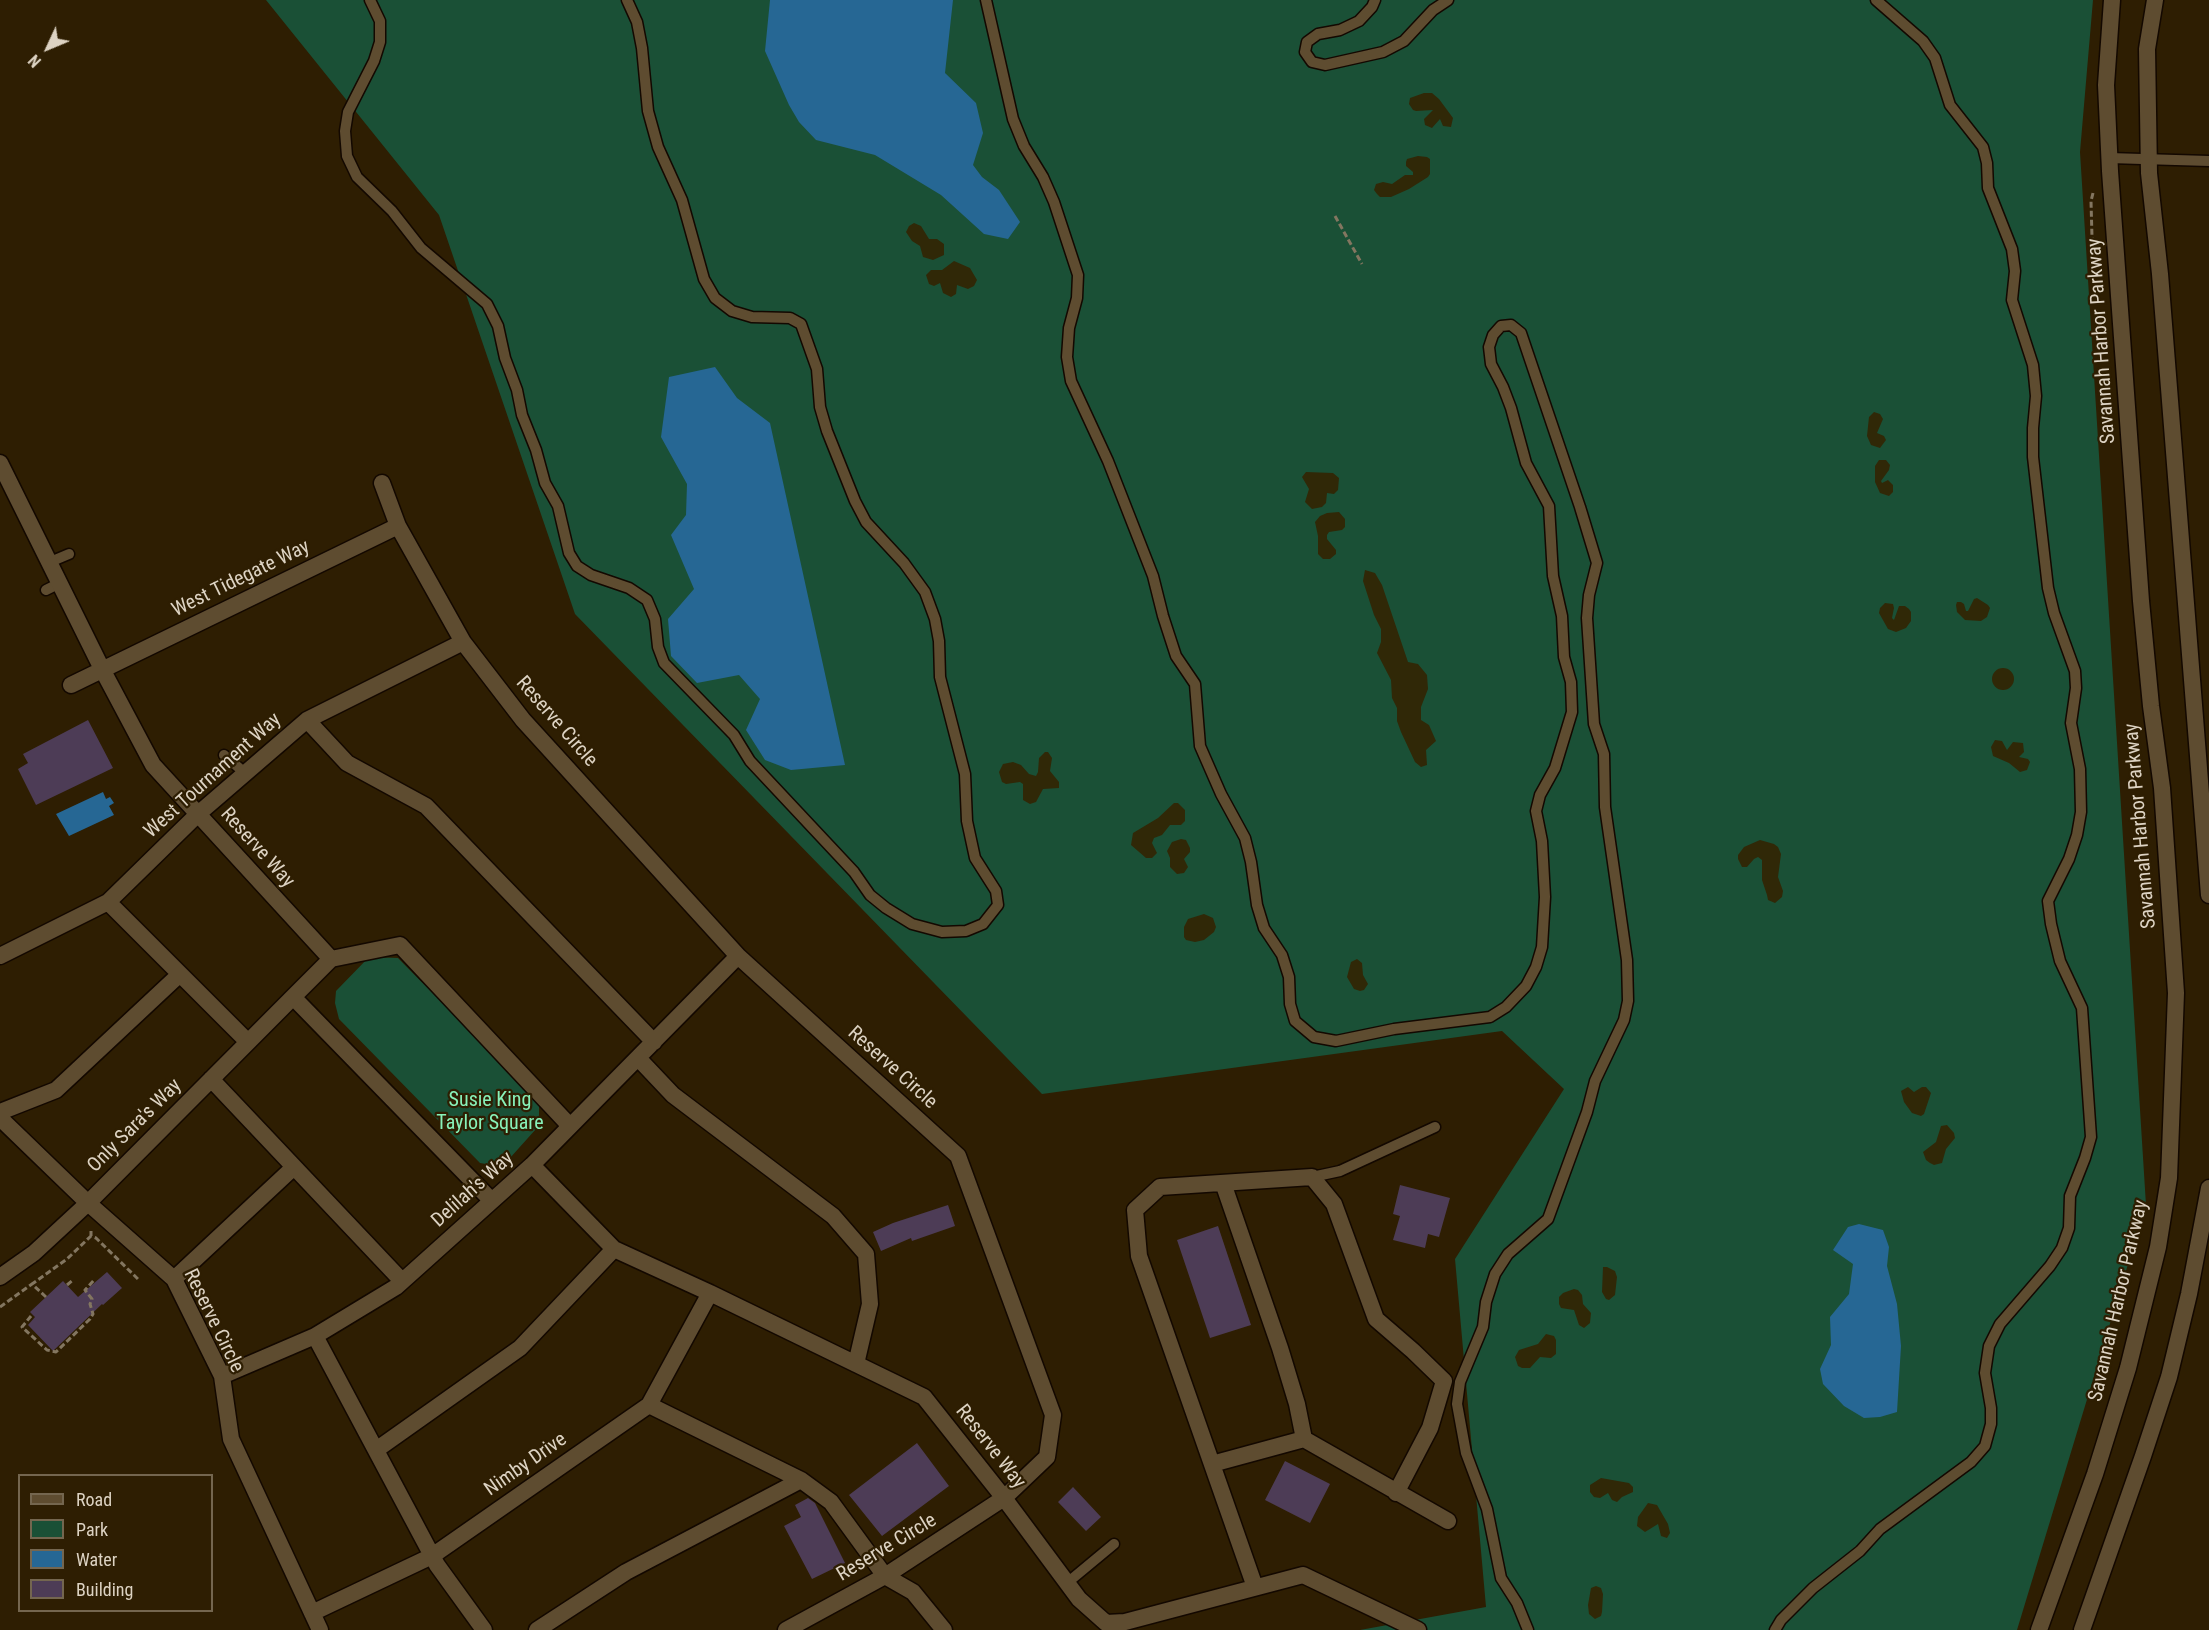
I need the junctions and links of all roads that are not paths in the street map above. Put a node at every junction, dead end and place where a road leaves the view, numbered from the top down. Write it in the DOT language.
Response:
graph roads {
  1 [pos="370,0"];
  2 [pos="627,0"];
  3 [pos="986,0"];
  4 [pos="1375,0"];
  5 [pos="1448,0"];
  6 [pos="1876,0"];
  7 [pos="2112,0"];
  8 [pos="2155,0"];
  9 [pos="2109,158"];
  10 [pos="2148,160"];
  11 [pos="2209,161"];
  12 [pos="0,463"];
  13 [pos="382,483"];
  14 [pos="398,526"];
  15 [pos="69,554"];
  16 [pos="50,562"];
  17 [pos="464,642"];
  18 [pos="102,669"];
  19 [pos="71,685"];
  20 [pos="307,720"];
  21 [pos="224,755"];
  22 [pos="246,773"];
  23 [pos="198,814"];
  24 [pos="2209,895"];
  25 [pos="108,902"];
  26 [pos="0,956"];
  27 [pos="738,957"];
  28 [pos="331,960"];
  29 [pos="180,974"];
  30 [pos="293,997"];
  31 [pos="248,1042"];
  32 [pos="654,1042"];
  33 [pos="638,1058"];
  34 [pos="211,1079"];
  35 [pos="0,1112"];
  36 [pos="0,1118"];
  37 [pos="570,1126"];
  38 [pos="1436,1127"];
  39 [pos="532,1165"];
  40 [pos="294,1167"];
  41 [pos="1312,1177"];
  42 [pos="1223,1183"];
  43 [pos="2209,1188"];
  44 [pos="492,1201"];
  45 [pos="88,1203"];
  46 [pos="614,1249"];
  47 [pos="0,1277"];
  48 [pos="174,1279"];
  49 [pos="402,1281"];
  50 [pos="711,1293"];
  51 [pos="315,1336"];
  52 [pos="856,1364"];
  53 [pos="222,1376"];
  54 [pos="649,1405"];
  55 [pos="1304,1439"];
  56 [pos="376,1450"];
  57 [pos="1212,1464"];
  58 [pos="801,1480"];
  59 [pos="1396,1493"];
  60 [pos="1004,1498"];
  61 [pos="1448,1521"];
  62 [pos="1114,1544"];
  63 [pos="432,1556"];
  64 [pos="885,1576"];
  65 [pos="1067,1583"];
  66 [pos="1255,1587"];
  67 [pos="312,1613"];
  68 [pos="320,1630"];
  69 [pos="484,1630"];
  70 [pos="537,1630"];
  71 [pos="786,1630"];
  72 [pos="944,1630"];
  73 [pos="1418,1630"];
  74 [pos="1528,1630"];
  75 [pos="1775,1630"];
  76 [pos="2039,1630"];
  77 [pos="2082,1630"];
  1 -- 2 [label="lane"];
  3 -- 74 [label="lane"];
  4 -- 5 [label="lane"];
  6 -- 75 [label="lane"];
  7 -- 9 [label="street, Savannah Harbor Parkway"];
  8 -- 10 [label="street"];
  9 -- 10 [label="lane"];
  9 -- 76 [label="street, Savannah Harbor Parkway"];
  10 -- 11 [label="lane"];
  10 -- 24 [label="street"];
  12 -- 16 [label="street, Reserve Way"];
  13 -- 14 [label="street, Reserve Circle"];
  14 -- 17 [label="street, Reserve Circle"];
  14 -- 18 [label="street, West Tidegate Way"];
  15 -- 16 [label="lane"];
  16 -- 18 [label="street, Reserve Way"];
  17 -- 20 [label="street, West Tournament Way"];
  17 -- 27 [label="street, Reserve Circle"];
  18 -- 19 [label="street, West Tidegate Way"];
  18 -- 23 [label="street, Reserve Way"];
  20 -- 22 [label="street, West Tournament Way"];
  20 -- 32 [label="street"];
  21 -- 22 [label="lane"];
  22 -- 23 [label="street, West Tournament Way"];
  23 -- 25 [label="street, West Tournament Way"];
  23 -- 28 [label="street, Reserve Way"];
  25 -- 26 [label="street, West Tournament Way"];
  25 -- 29 [label="street"];
  27 -- 32 [label="street, Delilah's Way"];
  27 -- 60 [label="street, Reserve Circle"];
  28 -- 30 [label="street"];
  28 -- 37 [label="street"];
  29 -- 31 [label="street"];
  29 -- 35 [label="street"];
  30 -- 31 [label="street, Only Sara's Way"];
  30 -- 44 [label="street"];
  31 -- 34 [label="street, Only Sara's Way"];
  32 -- 33 [label="street, Delilah's Way"];
  33 -- 37 [label="street, Delilah's Way"];
  33 -- 52 [label="street"];
  34 -- 40 [label="street"];
  34 -- 45 [label="street, Only Sara's Way"];
  36 -- 45 [label="street, Reserve Circle"];
  37 -- 39 [label="street, Delilah's Way"];
  38 -- 41 [label="lane"];
  39 -- 44 [label="street, Delilah's Way"];
  39 -- 46 [label="street, Reserve Way"];
  40 -- 48 [label="street"];
  40 -- 49 [label="street"];
  41 -- 42 [label="street"];
  41 -- 59 [label="street"];
  42 -- 55 [label="street"];
  42 -- 57 [label="street"];
  43 -- 77 [label="street"];
  44 -- 49 [label="street, Delilah's Way"];
  45 -- 47 [label="street, Only Sara's Way"];
  45 -- 48 [label="street, Reserve Circle"];
  46 -- 50 [label="street, Reserve Way"];
  46 -- 56 [label="street"];
  48 -- 53 [label="street, Reserve Circle"];
  49 -- 51 [label="street, Delilah's Way"];
  50 -- 52 [label="street, Reserve Way"];
  50 -- 54 [label="street, Nimby Drive"];
  51 -- 53 [label="street, Delilah's Way"];
  51 -- 56 [label="street"];
  52 -- 60 [label="street, Reserve Way"];
  53 -- 67 [label="street, Reserve Circle"];
  54 -- 58 [label="street"];
  54 -- 63 [label="street, Nimby Drive"];
  55 -- 57 [label="street"];
  55 -- 59 [label="street"];
  56 -- 63 [label="street"];
  57 -- 66 [label="street"];
  58 -- 64 [label="street"];
  58 -- 70 [label="street"];
  59 -- 61 [label="street"];
  60 -- 64 [label="street, Reserve Circle"];
  60 -- 65 [label="street, Reserve Way"];
  62 -- 65 [label="lane"];
  63 -- 67 [label="street, Nimby Drive"];
  63 -- 69 [label="street"];
  64 -- 71 [label="street, Reserve Circle"];
  64 -- 72 [label="street"];
  65 -- 66 [label="street, Reserve Way"];
  66 -- 73 [label="street, Reserve Way"];
  67 -- 68 [label="street, Reserve Circle"];
}
